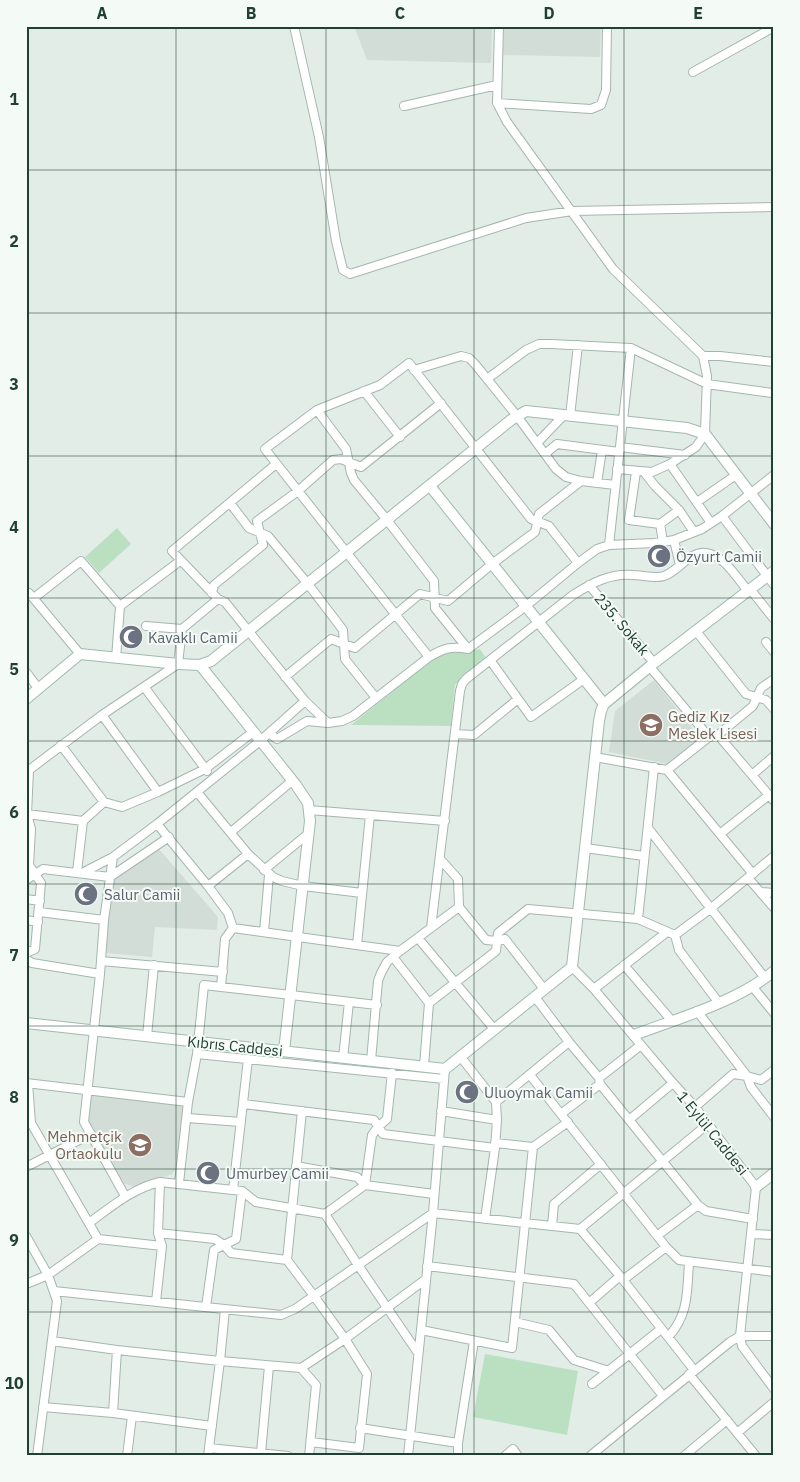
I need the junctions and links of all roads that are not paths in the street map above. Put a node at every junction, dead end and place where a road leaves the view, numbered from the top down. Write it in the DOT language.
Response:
graph roads {
  1 [pos="294,26"];
  2 [pos="500,26"];
  3 [pos="608,26"];
  4 [pos="774,27"];
  5 [pos="693,72"];
  6 [pos="497,85"];
  7 [pos="497,103"];
  8 [pos="404,106"];
  9 [pos="774,207"];
  10 [pos="572,211"];
  11 [pos="578,345"];
  12 [pos="631,348"];
  13 [pos="703,356"];
  14 [pos="774,362"];
  15 [pos="414,370"];
  16 [pos="487,379"];
  17 [pos="707,384"];
  18 [pos="364,392"];
  19 [pos="773,393"];
  20 [pos="774,402"];
  21 [pos="441,404"];
  22 [pos="317,410"];
  23 [pos="567,415"];
  24 [pos="517,416"];
  25 [pos="623,421"];
  26 [pos="705,434"];
  27 [pos="400,436"];
  28 [pos="537,443"];
  29 [pos="476,449"];
  30 [pos="602,450"];
  31 [pos="619,450"];
  32 [pos="545,454"];
  33 [pos="685,454"];
  34 [pos="349,462"];
  35 [pos="276,464"];
  36 [pos="670,464"];
  37 [pos="617,469"];
  38 [pos="640,472"];
  39 [pos="736,475"];
  40 [pos="774,475"];
  41 [pos="581,481"];
  42 [pos="597,483"];
  43 [pos="616,485"];
  44 [pos="430,486"];
  45 [pos="298,491"];
  46 [pos="750,494"];
  47 [pos="697,502"];
  48 [pos="230,503"];
  49 [pos="679,510"];
  50 [pos="722,516"];
  51 [pos="387,520"];
  52 [pos="537,521"];
  53 [pos="711,523"];
  54 [pos="660,524"];
  55 [pos="774,524"];
  56 [pos="260,532"];
  57 [pos="694,532"];
  58 [pos="674,540"];
  59 [pos="663,542"];
  60 [pos="609,545"];
  61 [pos="347,552"];
  62 [pos="180,561"];
  63 [pos="578,563"];
  64 [pos="492,564"];
  65 [pos="680,565"];
  66 [pos="772,577"];
  67 [pos="308,584"];
  68 [pos="589,585"];
  69 [pos="749,590"];
  70 [pos="212,593"];
  71 [pos="30,597"];
  72 [pos="435,598"];
  73 [pos="218,599"];
  74 [pos="120,606"];
  75 [pos="526,606"];
  76 [pos="396,615"];
  77 [pos="774,619"];
  78 [pos="539,622"];
  79 [pos="146,626"];
  80 [pos="182,629"];
  81 [pos="249,631"];
  82 [pos="696,631"];
  83 [pos="766,642"];
  84 [pos="344,644"];
  85 [pos="468,649"];
  86 [pos="774,652"];
  87 [pos="80,654"];
  88 [pos="429,657"];
  89 [pos="116,658"];
  90 [pos="490,660"];
  91 [pos="178,664"];
  92 [pos="200,665"];
  93 [pos="652,665"];
  94 [pos="26,672"];
  95 [pos="285,676"];
  96 [pos="584,679"];
  97 [pos="774,679"];
  98 [pos="38,688"];
  99 [pos="144,688"];
  100 [pos="757,697"];
  101 [pos="26,698"];
  102 [pos="376,698"];
  103 [pos="518,698"];
  104 [pos="305,701"];
  105 [pos="604,704"];
  106 [pos="774,709"];
  107 [pos="102,715"];
  108 [pos="328,723"];
  109 [pos="269,732"];
  110 [pos="455,734"];
  111 [pos="718,735"];
  112 [pos="256,737"];
  113 [pos="709,737"];
  114 [pos="61,745"];
  115 [pos="774,756"];
  116 [pos="595,757"];
  117 [pos="654,767"];
  118 [pos="205,769"];
  119 [pos="28,770"];
  120 [pos="667,770"];
  121 [pos="752,775"];
  122 [pos="213,779"];
  123 [pos="292,781"];
  124 [pos="158,792"];
  125 [pos="197,792"];
  126 [pos="771,798"];
  127 [pos="104,802"];
  128 [pos="309,810"];
  129 [pos="27,814"];
  130 [pos="370,814"];
  131 [pos="83,821"];
  132 [pos="445,821"];
  133 [pos="158,824"];
  134 [pos="28,828"];
  135 [pos="648,828"];
  136 [pos="230,832"];
  137 [pos="309,833"];
  138 [pos="720,834"];
  139 [pos="169,837"];
  140 [pos="586,848"];
  141 [pos="248,854"];
  142 [pos="644,856"];
  143 [pos="774,856"];
  144 [pos="113,857"];
  145 [pos="440,860"];
  146 [pos="80,872"];
  147 [pos="267,872"];
  148 [pos="36,874"];
  149 [pos="751,876"];
  150 [pos="110,877"];
  151 [pos="26,880"];
  152 [pos="208,886"];
  153 [pos="303,886"];
  154 [pos="761,892"];
  155 [pos="362,893"];
  156 [pos="774,893"];
  157 [pos="26,899"];
  158 [pos="40,901"];
  159 [pos="459,907"];
  160 [pos="774,908"];
  161 [pos="710,909"];
  162 [pos="39,912"];
  163 [pos="578,913"];
  164 [pos="638,919"];
  165 [pos="26,920"];
  166 [pos="104,920"];
  167 [pos="38,922"];
  168 [pos="233,928"];
  169 [pos="431,928"];
  170 [pos="264,932"];
  171 [pos="667,932"];
  172 [pos="675,935"];
  173 [pos="297,937"];
  174 [pos="418,938"];
  175 [pos="497,941"];
  176 [pos="357,945"];
  177 [pos="400,951"];
  178 [pos="26,953"];
  179 [pos="393,957"];
  180 [pos="26,959"];
  181 [pos="101,961"];
  182 [pos="154,965"];
  183 [pos="624,965"];
  184 [pos="572,967"];
  185 [pos="774,971"];
  186 [pos="222,972"];
  187 [pos="100,974"];
  188 [pos="765,978"];
  189 [pos="455,982"];
  190 [pos="752,986"];
  191 [pos="221,987"];
  192 [pos="544,989"];
  193 [pos="594,989"];
  194 [pos="291,995"];
  195 [pos="535,997"];
  196 [pos="774,998"];
  197 [pos="349,1002"];
  198 [pos="429,1003"];
  199 [pos="719,1003"];
  200 [pos="766,1003"];
  201 [pos="377,1005"];
  202 [pos="697,1011"];
  203 [pos="774,1013"];
  204 [pos="672,1021"];
  205 [pos="26,1023"];
  206 [pos="494,1030"];
  207 [pos="94,1031"];
  208 [pos="634,1035"];
  209 [pos="147,1036"];
  210 [pos="198,1042"];
  211 [pos="569,1042"];
  212 [pos="641,1045"];
  213 [pos="284,1051"];
  214 [pos="197,1054"];
  215 [pos="460,1056"];
  216 [pos="343,1058"];
  217 [pos="248,1059"];
  218 [pos="371,1061"];
  219 [pos="424,1066"];
  220 [pos="774,1070"];
  221 [pos="392,1073"];
  222 [pos="444,1074"];
  223 [pos="530,1075"];
  224 [pos="746,1076"];
  225 [pos="600,1081"];
  226 [pos="27,1083"];
  227 [pos="673,1083"];
  228 [pos="87,1090"];
  229 [pos="188,1102"];
  230 [pos="496,1102"];
  231 [pos="243,1104"];
  232 [pos="695,1107"];
  233 [pos="302,1111"];
  234 [pos="441,1111"];
  235 [pos="561,1114"];
  236 [pos="774,1117"];
  237 [pos="187,1118"];
  238 [pos="497,1120"];
  239 [pos="629,1120"];
  240 [pos="241,1122"];
  241 [pos="568,1122"];
  242 [pos="29,1124"];
  243 [pos="708,1124"];
  244 [pos="378,1127"];
  245 [pos="91,1134"];
  246 [pos="438,1142"];
  247 [pos="495,1145"];
  248 [pos="533,1147"];
  249 [pos="50,1155"];
  250 [pos="662,1161"];
  251 [pos="601,1164"];
  252 [pos="296,1166"];
  253 [pos="26,1167"];
  254 [pos="774,1173"];
  255 [pos="160,1182"];
  256 [pos="178,1183"];
  257 [pos="365,1185"];
  258 [pos="756,1187"];
  259 [pos="233,1190"];
  260 [pos="242,1191"];
  261 [pos="624,1193"];
  262 [pos="434,1194"];
  263 [pos="125,1196"];
  264 [pos="698,1205"];
  265 [pos="292,1209"];
  266 [pos="432,1213"];
  267 [pos="325,1214"];
  268 [pos="485,1219"];
  269 [pos="753,1219"];
  270 [pos="89,1223"];
  271 [pos="526,1223"];
  272 [pos="552,1226"];
  273 [pos="580,1229"];
  274 [pos="158,1233"];
  275 [pos="751,1234"];
  276 [pos="658,1235"];
  277 [pos="774,1235"];
  278 [pos="26,1236"];
  279 [pos="98,1239"];
  280 [pos="224,1245"];
  281 [pos="162,1246"];
  282 [pos="666,1247"];
  283 [pos="286,1260"];
  284 [pos="689,1262"];
  285 [pos="358,1265"];
  286 [pos="427,1266"];
  287 [pos="747,1270"];
  288 [pos="774,1272"];
  289 [pos="48,1275"];
  290 [pos="520,1278"];
  291 [pos="622,1278"];
  292 [pos="426,1279"];
  293 [pos="26,1284"];
  294 [pos="54,1291"];
  295 [pos="314,1296"];
  296 [pos="156,1302"];
  297 [pos="589,1304"];
  298 [pos="206,1307"];
  299 [pos="387,1308"];
  300 [pos="225,1309"];
  301 [pos="515,1322"];
  302 [pos="661,1329"];
  303 [pos="421,1330"];
  304 [pos="740,1336"];
  305 [pos="774,1336"];
  306 [pos="668,1337"];
  307 [pos="345,1339"];
  308 [pos="52,1341"];
  309 [pos="474,1341"];
  310 [pos="118,1350"];
  311 [pos="418,1353"];
  312 [pos="630,1355"];
  313 [pos="220,1361"];
  314 [pos="269,1366"];
  315 [pos="301,1368"];
  316 [pos="609,1371"];
  317 [pos="691,1372"];
  318 [pos="592,1384"];
  319 [pos="774,1390"];
  320 [pos="663,1396"];
  321 [pos="774,1402"];
  322 [pos="43,1406"];
  323 [pos="113,1413"];
  324 [pos="132,1416"];
  325 [pos="727,1420"];
  326 [pos="212,1426"];
  327 [pos="360,1428"];
  328 [pos="737,1433"];
  329 [pos="410,1436"];
  330 [pos="311,1442"];
  331 [pos="458,1443"];
  332 [pos="208,1452"];
  333 [pos="260,1453"];
  334 [pos="36,1456"];
  335 [pos="127,1456"];
  336 [pos="288,1456"];
  337 [pos="309,1456"];
  338 [pos="408,1456"];
  339 [pos="458,1456"];
  340 [pos="505,1456"];
  341 [pos="518,1456"];
  342 [pos="590,1456"];
  343 [pos="684,1456"];
  344 [pos="756,1456"];
  1 -- 10 [label="street"];
  2 -- 6 [label="street"];
  3 -- 7 [label="street"];
  4 -- 5 [label="street"];
  6 -- 7 [label="street"];
  6 -- 8 [label="street"];
  7 -- 10 [label="street"];
  9 -- 10 [label="street"];
  10 -- 13 [label="street"];
  11 -- 12 [label="street"];
  11 -- 16 [label="street"];
  11 -- 23 [label="street"];
  12 -- 17 [label="street"];
  12 -- 25 [label="street"];
  13 -- 14 [label="street"];
  13 -- 17 [label="street"];
  15 -- 16 [label="street"];
  15 -- 18 [label="street"];
  15 -- 21 [label="street"];
  16 -- 24 [label="street"];
  17 -- 19 [label="street"];
  17 -- 26 [label="street"];
  18 -- 22 [label="street"];
  18 -- 27 [label="street"];
  19 -- 20 [label="street"];
  21 -- 27 [label="street"];
  21 -- 29 [label="street"];
  22 -- 34 [label="street"];
  22 -- 35 [label="street"];
  23 -- 24 [label="street"];
  23 -- 25 [label="street"];
  23 -- 28 [label="street"];
  24 -- 28 [label="street"];
  24 -- 29 [label="street"];
  25 -- 26 [label="street"];
  25 -- 31 [label="street"];
  26 -- 33 [label="street"];
  26 -- 39 [label="street"];
  27 -- 34 [label="street"];
  28 -- 32 [label="street"];
  29 -- 44 [label="street"];
  29 -- 52 [label="street"];
  30 -- 31 [label="street"];
  30 -- 32 [label="street"];
  30 -- 42 [label="street"];
  31 -- 33 [label="street"];
  31 -- 37 [label="street"];
  32 -- 41 [label="street"];
  33 -- 36 [label="street"];
  34 -- 45 [label="street"];
  34 -- 51 [label="street"];
  35 -- 45 [label="street"];
  35 -- 48 [label="street"];
  36 -- 38 [label="street"];
  36 -- 47 [label="street"];
  37 -- 38 [label="street"];
  37 -- 43 [label="street"];
  38 -- 49 [label="street"];
  38 -- 54 [label="street"];
  39 -- 46 [label="street"];
  39 -- 47 [label="street"];
  40 -- 46 [label="street"];
  41 -- 42 [label="street"];
  41 -- 52 [label="street"];
  42 -- 43 [label="street"];
  43 -- 60 [label="street"];
  44 -- 51 [label="street"];
  44 -- 64 [label="street"];
  45 -- 56 [label="street"];
  45 -- 61 [label="street"];
  46 -- 50 [label="street"];
  46 -- 55 [label="street"];
  47 -- 53 [label="street"];
  48 -- 56 [label="street"];
  48 -- 62 [label="street"];
  49 -- 54 [label="street"];
  49 -- 57 [label="street"];
  50 -- 53 [label="street"];
  50 -- 66 [label="street"];
  51 -- 61 [label="street"];
  51 -- 72 [label="street"];
  52 -- 63 [label="street"];
  52 -- 64 [label="street"];
  53 -- 57 [label="street"];
  54 -- 59 [label="street"];
  56 -- 67 [label="street"];
  56 -- 70 [label="street"];
  57 -- 58 [label="street"];
  58 -- 59 [label="street"];
  58 -- 65 [label="street"];
  59 -- 60 [label="street"];
  60 -- 63 [label="street"];
  61 -- 67 [label="street"];
  61 -- 76 [label="street"];
  62 -- 70 [label="street"];
  62 -- 74 [label="street"];
  63 -- 75 [label="street"];
  64 -- 72 [label="street"];
  64 -- 75 [label="street"];
  65 -- 68 [label="street"];
  65 -- 69 [label="street"];
  66 -- 69 [label="street"];
  67 -- 81 [label="street"];
  67 -- 84 [label="street"];
  68 -- 78 [label="street"];
  68 -- 93 [label="street, 235. Sokak"];
  69 -- 77 [label="street"];
  69 -- 82 [label="street"];
  70 -- 73 [label="street"];
  71 -- 74 [label="street"];
  71 -- 87 [label="street"];
  72 -- 76 [label="street"];
  72 -- 85 [label="street"];
  73 -- 80 [label="street"];
  73 -- 81 [label="street"];
  74 -- 89 [label="street"];
  75 -- 78 [label="street"];
  75 -- 85 [label="street"];
  76 -- 84 [label="street"];
  76 -- 88 [label="street"];
  78 -- 90 [label="street"];
  78 -- 96 [label="street"];
  79 -- 80 [label="street"];
  80 -- 91 [label="street"];
  81 -- 92 [label="street"];
  81 -- 95 [label="street"];
  82 -- 93 [label="street"];
  82 -- 100 [label="street"];
  83 -- 86 [label="street"];
  84 -- 95 [label="street"];
  84 -- 102 [label="street"];
  85 -- 88 [label="street"];
  87 -- 89 [label="street"];
  87 -- 98 [label="street"];
  88 -- 102 [label="street"];
  89 -- 91 [label="street"];
  90 -- 103 [label="street"];
  90 -- 110 [label="street"];
  91 -- 92 [label="street"];
  91 -- 99 [label="street"];
  92 -- 112 [label="street"];
  93 -- 105 [label="street"];
  93 -- 113 [label="street, 235. Sokak"];
  94 -- 98 [label="street"];
  95 -- 104 [label="street"];
  96 -- 103 [label="street"];
  96 -- 105 [label="street"];
  97 -- 100 [label="street"];
  98 -- 101 [label="street"];
  99 -- 107 [label="street"];
  99 -- 118 [label="street"];
  100 -- 106 [label="street"];
  100 -- 111 [label="street"];
  102 -- 108 [label="street"];
  103 -- 110 [label="street"];
  104 -- 108 [label="street"];
  104 -- 109 [label="street"];
  105 -- 116 [label="street"];
  107 -- 114 [label="street"];
  107 -- 124 [label="street"];
  108 -- 109 [label="street"];
  109 -- 112 [label="street"];
  110 -- 132 [label="street"];
  111 -- 113 [label="street"];
  111 -- 121 [label="street"];
  112 -- 118 [label="street"];
  112 -- 122 [label="street"];
  112 -- 123 [label="street"];
  113 -- 120 [label="street"];
  114 -- 119 [label="street"];
  114 -- 127 [label="street"];
  115 -- 121 [label="street"];
  116 -- 117 [label="street"];
  116 -- 140 [label="street"];
  117 -- 120 [label="street"];
  117 -- 135 [label="street"];
  118 -- 122 [label="street"];
  118 -- 124 [label="street"];
  119 -- 129 [label="street"];
  120 -- 138 [label="street"];
  121 -- 126 [label="street"];
  122 -- 125 [label="street"];
  123 -- 128 [label="street"];
  123 -- 136 [label="street"];
  124 -- 127 [label="street"];
  125 -- 133 [label="street"];
  125 -- 136 [label="street"];
  126 -- 138 [label="street"];
  127 -- 131 [label="street"];
  128 -- 130 [label="street"];
  128 -- 137 [label="street"];
  129 -- 131 [label="street"];
  129 -- 134 [label="street"];
  130 -- 132 [label="street"];
  130 -- 155 [label="street"];
  131 -- 146 [label="street"];
  132 -- 145 [label="street"];
  133 -- 139 [label="street"];
  133 -- 144 [label="street"];
  134 -- 148 [label="street"];
  135 -- 142 [label="street"];
  135 -- 161 [label="street"];
  136 -- 141 [label="street"];
  137 -- 147 [label="street"];
  137 -- 153 [label="street"];
  138 -- 149 [label="street"];
  139 -- 150 [label="street"];
  139 -- 152 [label="street"];
  140 -- 142 [label="street"];
  140 -- 163 [label="street"];
  141 -- 147 [label="street"];
  141 -- 152 [label="street"];
  142 -- 164 [label="street"];
  143 -- 149 [label="street"];
  144 -- 146 [label="street"];
  144 -- 150 [label="street"];
  145 -- 159 [label="street"];
  145 -- 169 [label="street"];
  146 -- 148 [label="street"];
  146 -- 150 [label="street"];
  147 -- 153 [label="street"];
  147 -- 170 [label="street"];
  148 -- 151 [label="street"];
  148 -- 158 [label="street"];
  149 -- 154 [label="street"];
  149 -- 161 [label="street"];
  150 -- 166 [label="street"];
  152 -- 168 [label="street"];
  153 -- 155 [label="street"];
  153 -- 173 [label="street"];
  154 -- 156 [label="street"];
  154 -- 160 [label="street"];
  155 -- 176 [label="street"];
  157 -- 158 [label="street"];
  158 -- 162 [label="street"];
  159 -- 169 [label="street"];
  159 -- 175 [label="street"];
  161 -- 172 [label="street"];
  161 -- 188 [label="street"];
  162 -- 166 [label="street"];
  162 -- 167 [label="street"];
  163 -- 164 [label="street"];
  163 -- 175 [label="street"];
  163 -- 184 [label="street"];
  164 -- 171 [label="street"];
  165 -- 167 [label="street"];
  166 -- 181 [label="street"];
  167 -- 178 [label="street"];
  168 -- 170 [label="street"];
  168 -- 186 [label="street"];
  169 -- 174 [label="street"];
  170 -- 173 [label="street"];
  171 -- 172 [label="street"];
  171 -- 183 [label="street"];
  172 -- 199 [label="street"];
  173 -- 176 [label="street"];
  173 -- 194 [label="street"];
  174 -- 177 [label="street"];
  174 -- 189 [label="street"];
  175 -- 189 [label="street"];
  175 -- 192 [label="street"];
  176 -- 177 [label="street"];
  177 -- 179 [label="street"];
  179 -- 198 [label="street"];
  179 -- 201 [label="street"];
  180 -- 187 [label="street"];
  181 -- 182 [label="street"];
  181 -- 187 [label="street"];
  182 -- 186 [label="street"];
  182 -- 209 [label="street"];
  183 -- 193 [label="street"];
  183 -- 204 [label="street"];
  184 -- 192 [label="street"];
  184 -- 193 [label="street, 1 Eylül Caddesi"];
  185 -- 188 [label="street"];
  186 -- 191 [label="street"];
  187 -- 207 [label="street"];
  188 -- 190 [label="street"];
  189 -- 198 [label="street"];
  189 -- 206 [label="street"];
  190 -- 199 [label="street"];
  190 -- 200 [label="street"];
  191 -- 194 [label="street"];
  191 -- 210 [label="street"];
  192 -- 195 [label="street"];
  193 -- 208 [label="street, 1 Eylül Caddesi"];
  194 -- 197 [label="street"];
  194 -- 213 [label="street"];
  195 -- 206 [label="street"];
  195 -- 211 [label="street"];
  196 -- 200 [label="street"];
  197 -- 201 [label="street"];
  197 -- 216 [label="street"];
  198 -- 219 [label="street"];
  199 -- 202 [label="street"];
  200 -- 203 [label="street"];
  201 -- 218 [label="street"];
  202 -- 204 [label="street"];
  202 -- 224 [label="street"];
  204 -- 208 [label="street"];
  205 -- 207 [label="street, Kıbrıs Caddesi"];
  206 -- 215 [label="street"];
  207 -- 209 [label="street, Kıbrıs Caddesi"];
  207 -- 228 [label="street"];
  208 -- 212 [label="street, 1 Eylül Caddesi"];
  209 -- 210 [label="street, Kıbrıs Caddesi"];
  210 -- 213 [label="street, Kıbrıs Caddesi"];
  210 -- 214 [label="street"];
  211 -- 223 [label="street"];
  211 -- 225 [label="street"];
  212 -- 225 [label="street"];
  212 -- 227 [label="street, 1 Eylül Caddesi"];
  213 -- 216 [label="street, Kıbrıs Caddesi"];
  214 -- 217 [label="street"];
  214 -- 229 [label="street"];
  215 -- 222 [label="street"];
  215 -- 230 [label="street"];
  216 -- 218 [label="street, Kıbrıs Caddesi"];
  217 -- 221 [label="street"];
  217 -- 231 [label="street"];
  218 -- 219 [label="street, Kıbrıs Caddesi"];
  219 -- 222 [label="street, Kıbrıs Caddesi"];
  220 -- 224 [label="street"];
  221 -- 222 [label="street"];
  221 -- 244 [label="street"];
  222 -- 234 [label="street"];
  223 -- 230 [label="street"];
  223 -- 235 [label="street"];
  224 -- 232 [label="street"];
  224 -- 236 [label="street"];
  225 -- 235 [label="street"];
  225 -- 239 [label="street"];
  226 -- 228 [label="street"];
  226 -- 242 [label="street"];
  227 -- 232 [label="street, 1 Eylül Caddesi"];
  227 -- 239 [label="street"];
  228 -- 229 [label="street"];
  228 -- 245 [label="street"];
  229 -- 237 [label="street"];
  230 -- 238 [label="street"];
  231 -- 233 [label="street"];
  231 -- 240 [label="street"];
  232 -- 243 [label="street, 1 Eylül Caddesi"];
  233 -- 244 [label="street"];
  233 -- 252 [label="street"];
  234 -- 238 [label="street"];
  234 -- 246 [label="street"];
  235 -- 241 [label="street"];
  237 -- 240 [label="street"];
  237 -- 256 [label="street"];
  238 -- 247 [label="street"];
  239 -- 250 [label="street"];
  240 -- 259 [label="street"];
  241 -- 248 [label="street"];
  241 -- 251 [label="street"];
  242 -- 249 [label="street"];
  243 -- 250 [label="street"];
  243 -- 258 [label="street, 1 Eylül Caddesi"];
  244 -- 246 [label="street"];
  244 -- 257 [label="street"];
  245 -- 249 [label="street"];
  245 -- 263 [label="street"];
  246 -- 247 [label="street"];
  246 -- 262 [label="street"];
  247 -- 248 [label="street"];
  247 -- 268 [label="street"];
  248 -- 271 [label="street"];
  249 -- 253 [label="street"];
  249 -- 270 [label="street"];
  250 -- 261 [label="street"];
  250 -- 264 [label="street"];
  251 -- 261 [label="street"];
  251 -- 272 [label="street"];
  252 -- 257 [label="street"];
  252 -- 265 [label="street"];
  254 -- 258 [label="street"];
  255 -- 256 [label="street"];
  255 -- 263 [label="street"];
  255 -- 274 [label="street"];
  256 -- 259 [label="street"];
  257 -- 262 [label="street"];
  257 -- 267 [label="street"];
  258 -- 269 [label="street, 1 Eylül Caddesi"];
  259 -- 260 [label="street"];
  260 -- 265 [label="street"];
  260 -- 280 [label="street"];
  261 -- 273 [label="street"];
  261 -- 276 [label="street"];
  262 -- 266 [label="street"];
  263 -- 270 [label="street"];
  264 -- 269 [label="street"];
  264 -- 276 [label="street"];
  265 -- 267 [label="street"];
  265 -- 283 [label="street"];
  266 -- 268 [label="street"];
  266 -- 285 [label="street"];
  266 -- 286 [label="street"];
  267 -- 285 [label="street"];
  268 -- 271 [label="street"];
  269 -- 275 [label="street, 1 Eylül Caddesi"];
  270 -- 279 [label="street"];
  271 -- 272 [label="street"];
  271 -- 290 [label="street"];
  272 -- 273 [label="street"];
  273 -- 291 [label="street"];
  274 -- 280 [label="street"];
  274 -- 281 [label="street"];
  275 -- 277 [label="street"];
  275 -- 287 [label="street, 1 Eylül Caddesi"];
  276 -- 282 [label="street"];
  278 -- 289 [label="street"];
  279 -- 281 [label="street"];
  279 -- 289 [label="street"];
  280 -- 283 [label="street"];
  280 -- 298 [label="street"];
  281 -- 296 [label="street"];
  282 -- 284 [label="street"];
  282 -- 291 [label="street"];
  283 -- 295 [label="street"];
  284 -- 287 [label="street"];
  284 -- 306 [label="street"];
  285 -- 295 [label="street"];
  285 -- 299 [label="street"];
  286 -- 290 [label="street"];
  286 -- 292 [label="street"];
  287 -- 288 [label="street"];
  287 -- 304 [label="street, 1 Eylül Caddesi"];
  289 -- 293 [label="street"];
  289 -- 294 [label="street"];
  290 -- 297 [label="street"];
  290 -- 301 [label="street"];
  291 -- 297 [label="street"];
  291 -- 302 [label="street"];
  292 -- 299 [label="street"];
  292 -- 303 [label="street"];
  294 -- 296 [label="street"];
  294 -- 308 [label="street"];
  295 -- 300 [label="street"];
  295 -- 307 [label="street"];
  296 -- 298 [label="street"];
  297 -- 312 [label="street"];
  298 -- 300 [label="street"];
  299 -- 307 [label="street"];
  299 -- 311 [label="street"];
  300 -- 313 [label="street"];
  301 -- 309 [label="street"];
  301 -- 316 [label="street"];
  302 -- 306 [label="street"];
  302 -- 312 [label="street"];
  303 -- 309 [label="street"];
  303 -- 311 [label="street"];
  304 -- 305 [label="street"];
  304 -- 317 [label="street"];
  304 -- 319 [label="street"];
  306 -- 317 [label="street"];
  307 -- 315 [label="street"];
  307 -- 327 [label="street"];
  308 -- 310 [label="street"];
  308 -- 322 [label="street"];
  309 -- 331 [label="street"];
  310 -- 313 [label="street"];
  310 -- 323 [label="street"];
  311 -- 329 [label="street"];
  312 -- 316 [label="street"];
  312 -- 320 [label="street"];
  313 -- 314 [label="street"];
  313 -- 326 [label="street"];
  314 -- 315 [label="street"];
  314 -- 333 [label="street"];
  315 -- 330 [label="street"];
  316 -- 318 [label="street"];
  317 -- 320 [label="street"];
  317 -- 325 [label="street"];
  320 -- 342 [label="street"];
  321 -- 328 [label="street"];
  322 -- 323 [label="street"];
  322 -- 334 [label="street"];
  323 -- 324 [label="street"];
  324 -- 326 [label="street"];
  324 -- 335 [label="street"];
  325 -- 328 [label="street"];
  325 -- 343 [label="street"];
  326 -- 332 [label="street"];
  327 -- 329 [label="street"];
  327 -- 330 [label="street"];
  328 -- 344 [label="street"];
  329 -- 331 [label="street"];
  329 -- 338 [label="street"];
  330 -- 337 [label="street"];
  331 -- 339 [label="street"];
  332 -- 333 [label="street"];
  333 -- 336 [label="street"];
  340 -- 341 [label="street"];
}
